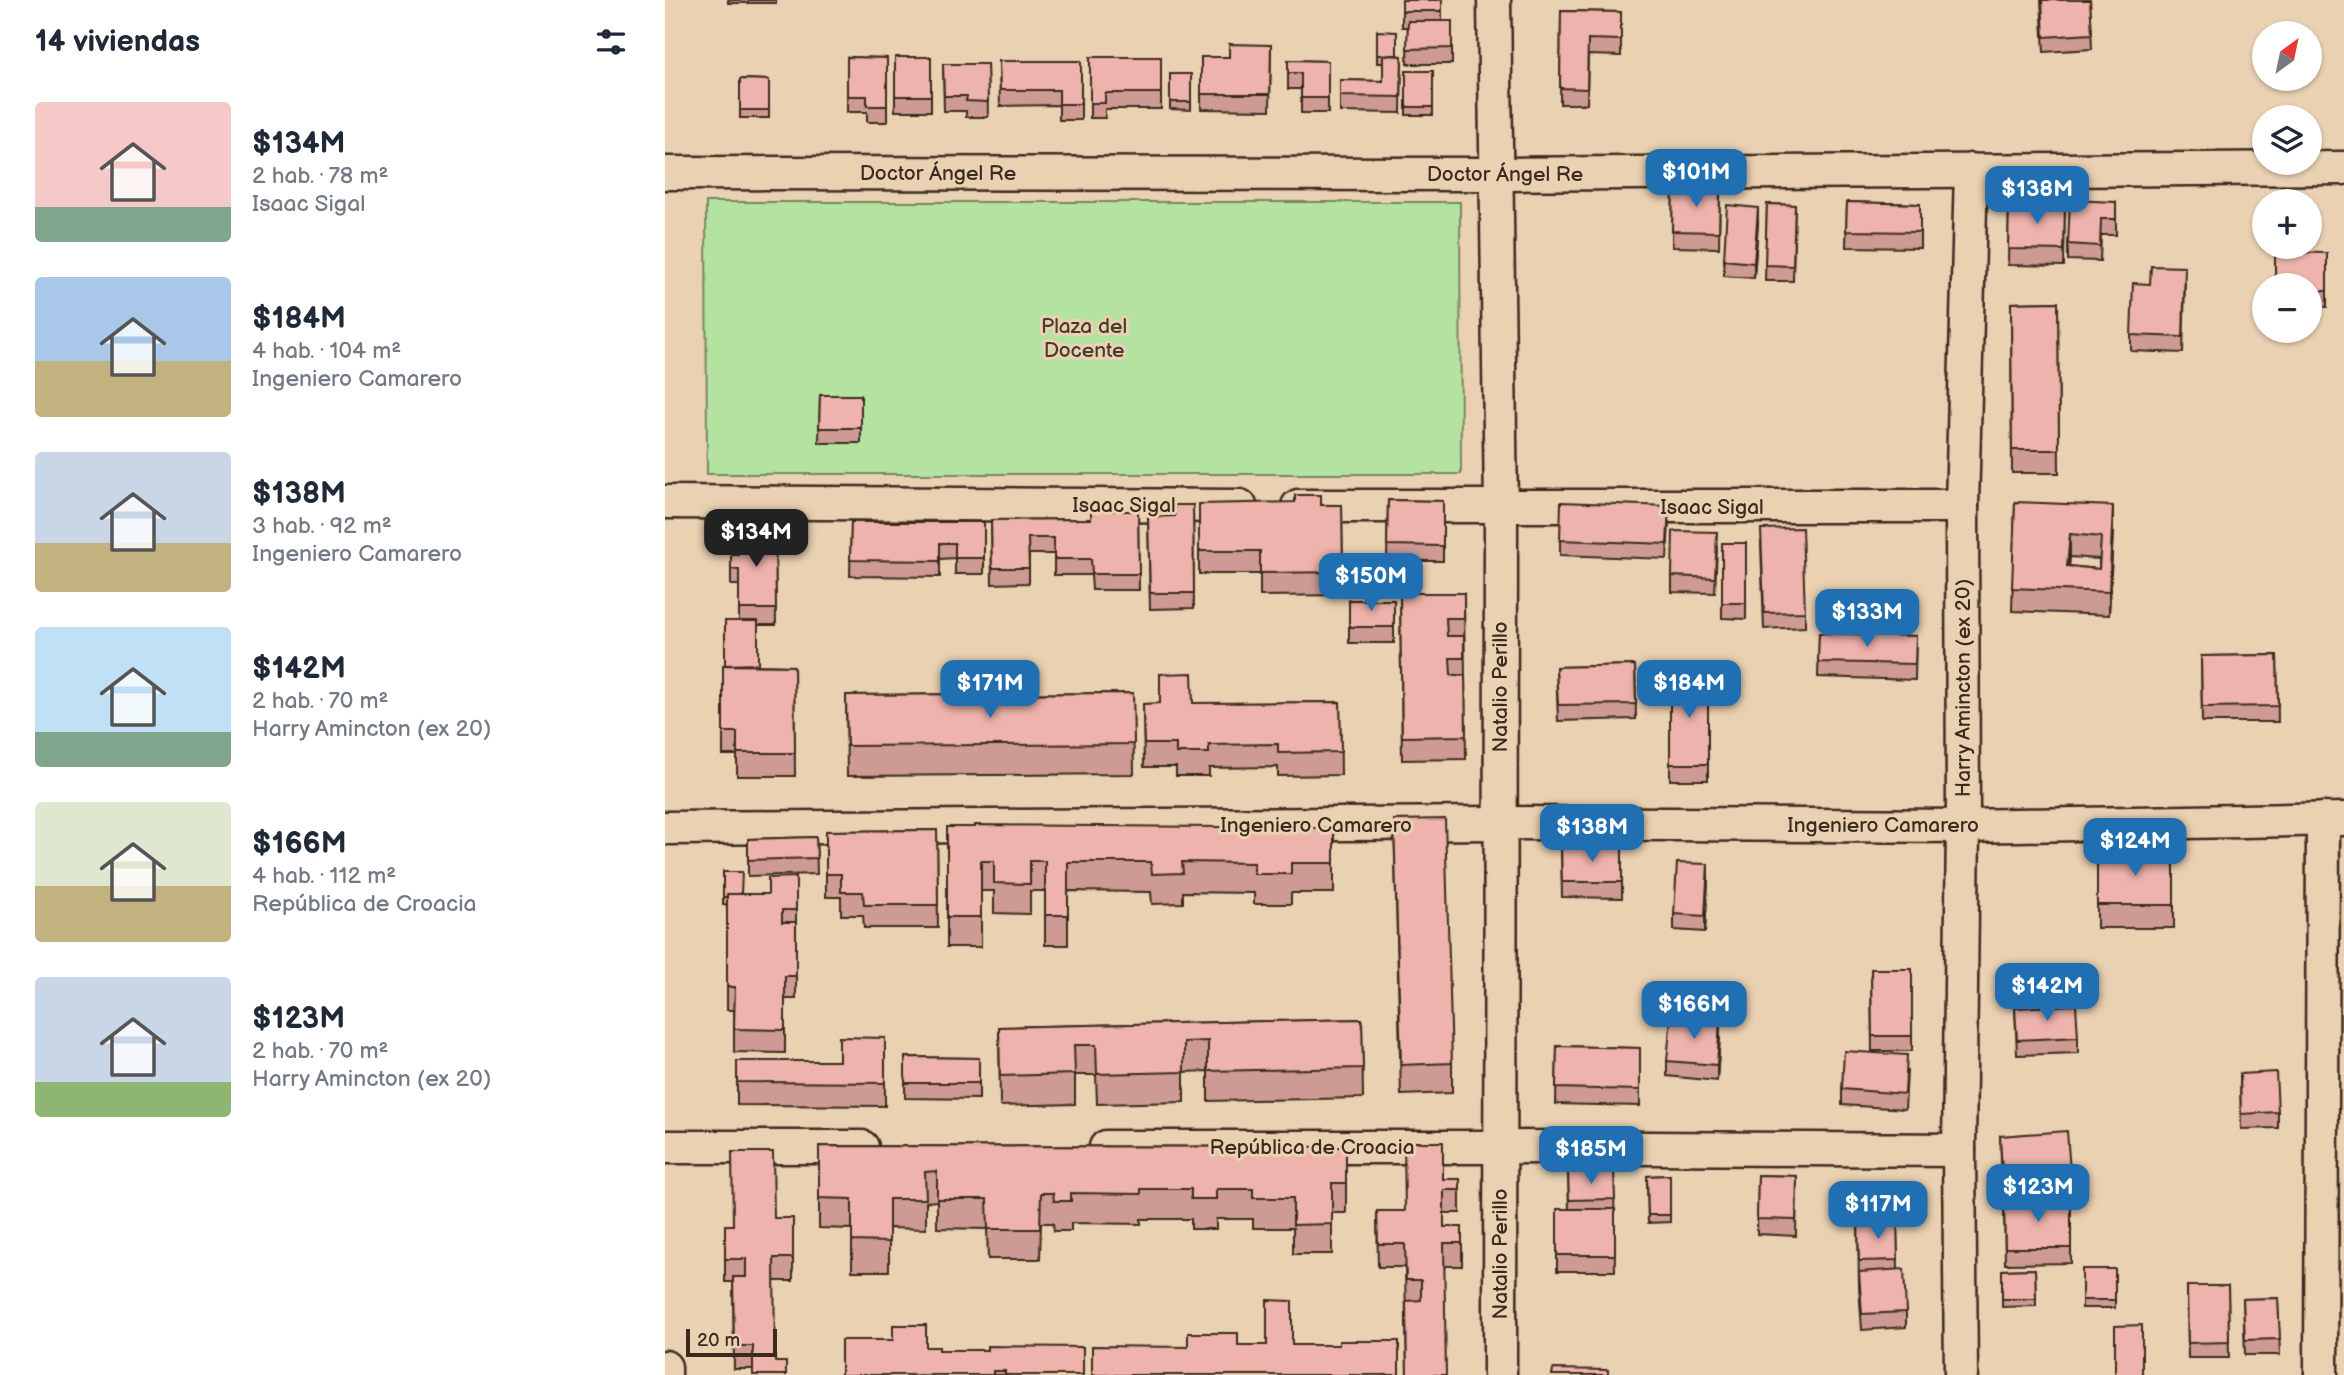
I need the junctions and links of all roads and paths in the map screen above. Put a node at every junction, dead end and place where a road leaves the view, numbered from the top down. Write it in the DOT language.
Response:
graph roads {
  1 [pos="1494,0"];
  2 [pos="2344,168"];
  3 [pos="1971,170"];
  4 [pos="665,173"];
  5 [pos="1497,174"];
  6 [pos="665,502"];
  7 [pos="1962,506"];
  8 [pos="1501,508"];
  9 [pos="2333,819"];
  10 [pos="1500,822"];
  11 [pos="1963,826"];
  12 [pos="665,828"];
  13 [pos="665,1147"];
  14 [pos="888,1147"];
  15 [pos="1083,1147"];
  16 [pos="1500,1147"];
  17 [pos="1959,1150"];
  18 [pos="665,1367"];
  19 [pos="665,1375"];
  20 [pos="1500,1375"];
  21 [pos="1961,1375"];
  22 [pos="2321,1375"];
  1 -- 5 [label="street, Natalio Perillo"];
  2 -- 3 [label="street, Doctor Ángel Re"];
  3 -- 5 [label="street, Doctor Ángel Re"];
  3 -- 7 [label="street, Harry Amincton (ex 20)"];
  4 -- 5 [label="street, Doctor Ángel Re"];
  5 -- 8 [label="street, Natalio Perillo"];
  6 -- 8 [label="street, Isaac Sigal"];
  7 -- 8 [label="street, Isaac Sigal"];
  7 -- 11 [label="street, Harry Amincton (ex 20)"];
  8 -- 10 [label="street, Natalio Perillo"];
  9 -- 11 [label="street, Ingeniero Camarero"];
  9 -- 22 [label="street"];
  10 -- 11 [label="street, Ingeniero Camarero"];
  10 -- 12 [label="street, Ingeniero Camarero"];
  10 -- 16 [label="street, Natalio Perillo"];
  11 -- 17 [label="street, Harry Amincton (ex 20)"];
  13 -- 14 [label="street"];
  15 -- 16 [label="street, República de Croacia"];
  16 -- 17 [label="street, República de Croacia"];
  16 -- 20 [label="street, Natalio Perillo"];
  17 -- 21 [label="street, Harry Amincton (ex 20)"];
  18 -- 19 [label="street"];
}
